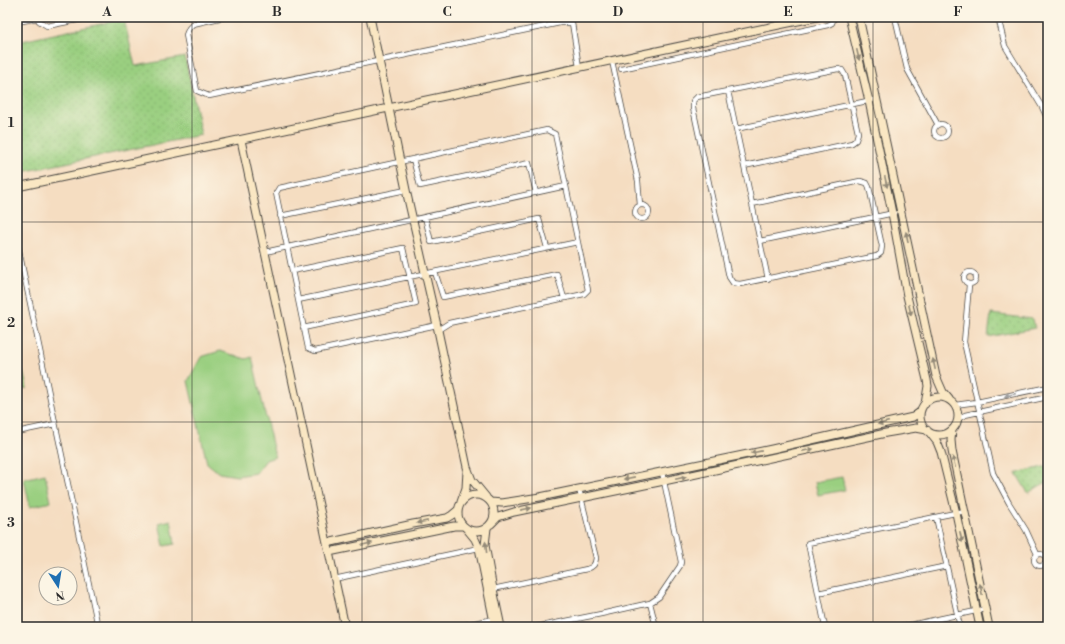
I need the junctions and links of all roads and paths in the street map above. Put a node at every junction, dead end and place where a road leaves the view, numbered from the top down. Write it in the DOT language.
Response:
graph roads {
  1 [pos="38,17"];
  2 [pos="93,17"];
  3 [pos="224,17"];
  4 [pos="370,17"];
  5 [pos="558,17"];
  6 [pos="568,17"];
  7 [pos="817,17"];
  8 [pos="834,17"];
  9 [pos="849,17"];
  10 [pos="859,17"];
  11 [pos="895,17"];
  12 [pos="998,17"];
  13 [pos="17,22"];
  14 [pos="560,23"];
  15 [pos="572,23"];
  16 [pos="379,61"];
  17 [pos="612,61"];
  18 [pos="580,67"];
  19 [pos="621,69"];
  20 [pos="728,91"];
  21 [pos="877,99"];
  22 [pos="869,101"];
  23 [pos="852,104"];
  24 [pos="389,108"];
  25 [pos="1048,120"];
  26 [pos="938,125"];
  27 [pos="736,129"];
  28 [pos="241,140"];
  29 [pos="413,159"];
  30 [pos="400,162"];
  31 [pos="744,166"];
  32 [pos="566,186"];
  33 [pos="17,187"];
  34 [pos="406,190"];
  35 [pos="536,193"];
  36 [pos="752,204"];
  37 [pos="640,205"];
  38 [pos="901,211"];
  39 [pos="892,213"];
  40 [pos="280,216"];
  41 [pos="425,217"];
  42 [pos="876,217"];
  43 [pos="414,220"];
  44 [pos="17,241"];
  45 [pos="760,241"];
  46 [pos="578,242"];
  47 [pos="1048,244"];
  48 [pos="287,247"];
  49 [pos="547,248"];
  50 [pos="265,252"];
  51 [pos="1048,256"];
  52 [pos="292,272"];
  53 [pos="435,272"];
  54 [pos="425,274"];
  55 [pos="410,277"];
  56 [pos="768,279"];
  57 [pos="969,285"];
  58 [pos="564,298"];
  59 [pos="298,300"];
  60 [pos="449,323"];
  61 [pos="437,325"];
  62 [pos="304,328"];
  63 [pos="1048,387"];
  64 [pos="1048,397"];
  65 [pos="948,399"];
  66 [pos="977,402"];
  67 [pos="925,404"];
  68 [pos="955,405"];
  69 [pos="920,412"];
  70 [pos="979,412"];
  71 [pos="958,419"];
  72 [pos="55,424"];
  73 [pos="952,430"];
  74 [pos="17,432"];
  75 [pos="929,432"];
  76 [pos="467,467"];
  77 [pos="662,472"];
  78 [pos="664,481"];
  79 [pos="579,489"];
  80 [pos="582,498"];
  81 [pos="489,500"];
  82 [pos="461,502"];
  83 [pos="458,510"];
  84 [pos="965,511"];
  85 [pos="956,513"];
  86 [pos="936,517"];
  87 [pos="489,526"];
  88 [pos="464,527"];
  89 [pos="327,543"];
  90 [pos="479,548"];
  91 [pos="329,552"];
  92 [pos="1037,554"];
  93 [pos="947,566"];
  94 [pos="334,579"];
  95 [pos="493,589"];
  96 [pos="818,593"];
  97 [pos="650,603"];
  98 [pos="985,609"];
  99 [pos="976,611"];
  100 [pos="957,615"];
  101 [pos="494,619"];
  102 [pos="17,622"];
  103 [pos="19,627"];
  104 [pos="98,627"];
  105 [pos="345,627"];
  106 [pos="456,627"];
  107 [pos="495,627"];
  108 [pos="501,627"];
  109 [pos="536,627"];
  110 [pos="656,627"];
  111 [pos="825,627"];
  112 [pos="901,627"];
  113 [pos="960,627"];
  114 [pos="980,627"];
  115 [pos="989,627"];
  1 -- 2 [label="street"];
  1 -- 13 [label="street"];
  3 -- 16 [label="street"];
  4 -- 16 [label="street"];
  5 -- 14 [label="street"];
  6 -- 15 [label="street"];
  7 -- 17 [label="street"];
  8 -- 19 [label="street"];
  9 -- 22 [label="street, one-way"];
  10 -- 21 [label="street"];
  11 -- 26 [label="street"];
  12 -- 25 [label="street"];
  14 -- 15 [label="street"];
  14 -- 16 [label="street"];
  15 -- 18 [label="street"];
  16 -- 24 [label="street"];
  17 -- 18 [label="street"];
  17 -- 37 [label="street"];
  18 -- 24 [label="street"];
  20 -- 23 [label="street"];
  20 -- 27 [label="street"];
  20 -- 56 [label="street"];
  21 -- 22 [label="street"];
  21 -- 38 [label="street"];
  22 -- 23 [label="street"];
  22 -- 39 [label="street, one-way"];
  23 -- 27 [label="street"];
  23 -- 31 [label="street"];
  24 -- 28 [label="street"];
  24 -- 30 [label="street"];
  27 -- 31 [label="street"];
  28 -- 33 [label="street"];
  28 -- 50 [label="street"];
  29 -- 30 [label="street"];
  29 -- 32 [label="street"];
  29 -- 35 [label="street"];
  30 -- 34 [label="street"];
  30 -- 40 [label="street"];
  31 -- 36 [label="street"];
  32 -- 35 [label="street"];
  32 -- 46 [label="street"];
  34 -- 40 [label="street"];
  34 -- 43 [label="street"];
  35 -- 41 [label="street"];
  36 -- 42 [label="street"];
  36 -- 45 [label="street"];
  38 -- 39 [label="street"];
  65 -- 38 [label="street, one-way"];
  39 -- 42 [label="street"];
  39 -- 67 [label="street, one-way"];
  40 -- 48 [label="street"];
  41 -- 43 [label="street"];
  41 -- 49 [label="street"];
  42 -- 45 [label="street"];
  42 -- 56 [label="street"];
  43 -- 48 [label="street"];
  43 -- 54 [label="street"];
  44 -- 72 [label="street"];
  45 -- 56 [label="street"];
  46 -- 49 [label="street"];
  46 -- 58 [label="street"];
  47 -- 51 [label="street"];
  48 -- 50 [label="street"];
  48 -- 52 [label="street"];
  49 -- 53 [label="street"];
  50 -- 89 [label="street"];
  52 -- 55 [label="street"];
  52 -- 59 [label="street"];
  53 -- 54 [label="street"];
  53 -- 58 [label="street"];
  54 -- 55 [label="street"];
  54 -- 61 [label="street"];
  55 -- 59 [label="street"];
  55 -- 62 [label="street"];
  57 -- 66 [label="street"];
  58 -- 60 [label="street"];
  59 -- 62 [label="street"];
  60 -- 61 [label="street"];
  60 -- 61 [label="street"];
  61 -- 62 [label="street"];
  61 -- 76 [label="street"];
  63 -- 66 [label="street, one-way"];
  64 -- 70 [label="street"];
  65 -- 67 [label="street"];
  65 -- 68 [label="street"];
  66 -- 68 [label="street"];
  66 -- 70 [label="street"];
  67 -- 69 [label="street"];
  68 -- 71 [label="street"];
  69 -- 75 [label="street"];
  69 -- 77 [label="street, one-way"];
  70 -- 71 [label="street"];
  70 -- 92 [label="street"];
  71 -- 73 [label="street"];
  72 -- 74 [label="street"];
  72 -- 104 [label="street"];
  73 -- 75 [label="street"];
  84 -- 73 [label="street, one-way"];
  78 -- 75 [label="street, one-way"];
  75 -- 85 [label="street"];
  76 -- 81 [label="street"];
  76 -- 82 [label="street"];
  77 -- 78 [label="street"];
  77 -- 79 [label="street, one-way"];
  78 -- 80 [label="street"];
  78 -- 97 [label="street"];
  79 -- 80 [label="street"];
  79 -- 81 [label="street"];
  87 -- 80 [label="street, one-way"];
  80 -- 95 [label="street"];
  81 -- 82 [label="street"];
  81 -- 87 [label="street"];
  82 -- 83 [label="street"];
  83 -- 88 [label="street"];
  83 -- 89 [label="street, one-way"];
  84 -- 85 [label="street"];
  98 -- 84 [label="street, one-way"];
  85 -- 86 [label="street"];
  85 -- 99 [label="street, one-way"];
  86 -- 93 [label="street"];
  86 -- 96 [label="street"];
  87 -- 88 [label="street"];
  95 -- 87 [label="street, one-way"];
  88 -- 90 [label="street"];
  91 -- 88 [label="street, one-way"];
  89 -- 91 [label="street"];
  90 -- 94 [label="street"];
  90 -- 101 [label="street"];
  91 -- 94 [label="street"];
  93 -- 96 [label="street"];
  93 -- 100 [label="street"];
  94 -- 105 [label="street"];
  95 -- 108 [label="street"];
  96 -- 111 [label="street"];
  97 -- 109 [label="street"];
  97 -- 110 [label="street"];
  98 -- 99 [label="street"];
  98 -- 115 [label="street"];
  99 -- 100 [label="street"];
  99 -- 114 [label="street"];
  100 -- 112 [label="street"];
  100 -- 113 [label="street"];
  101 -- 106 [label="street"];
  101 -- 107 [label="street"];
  102 -- 103 [label="street"];
}
